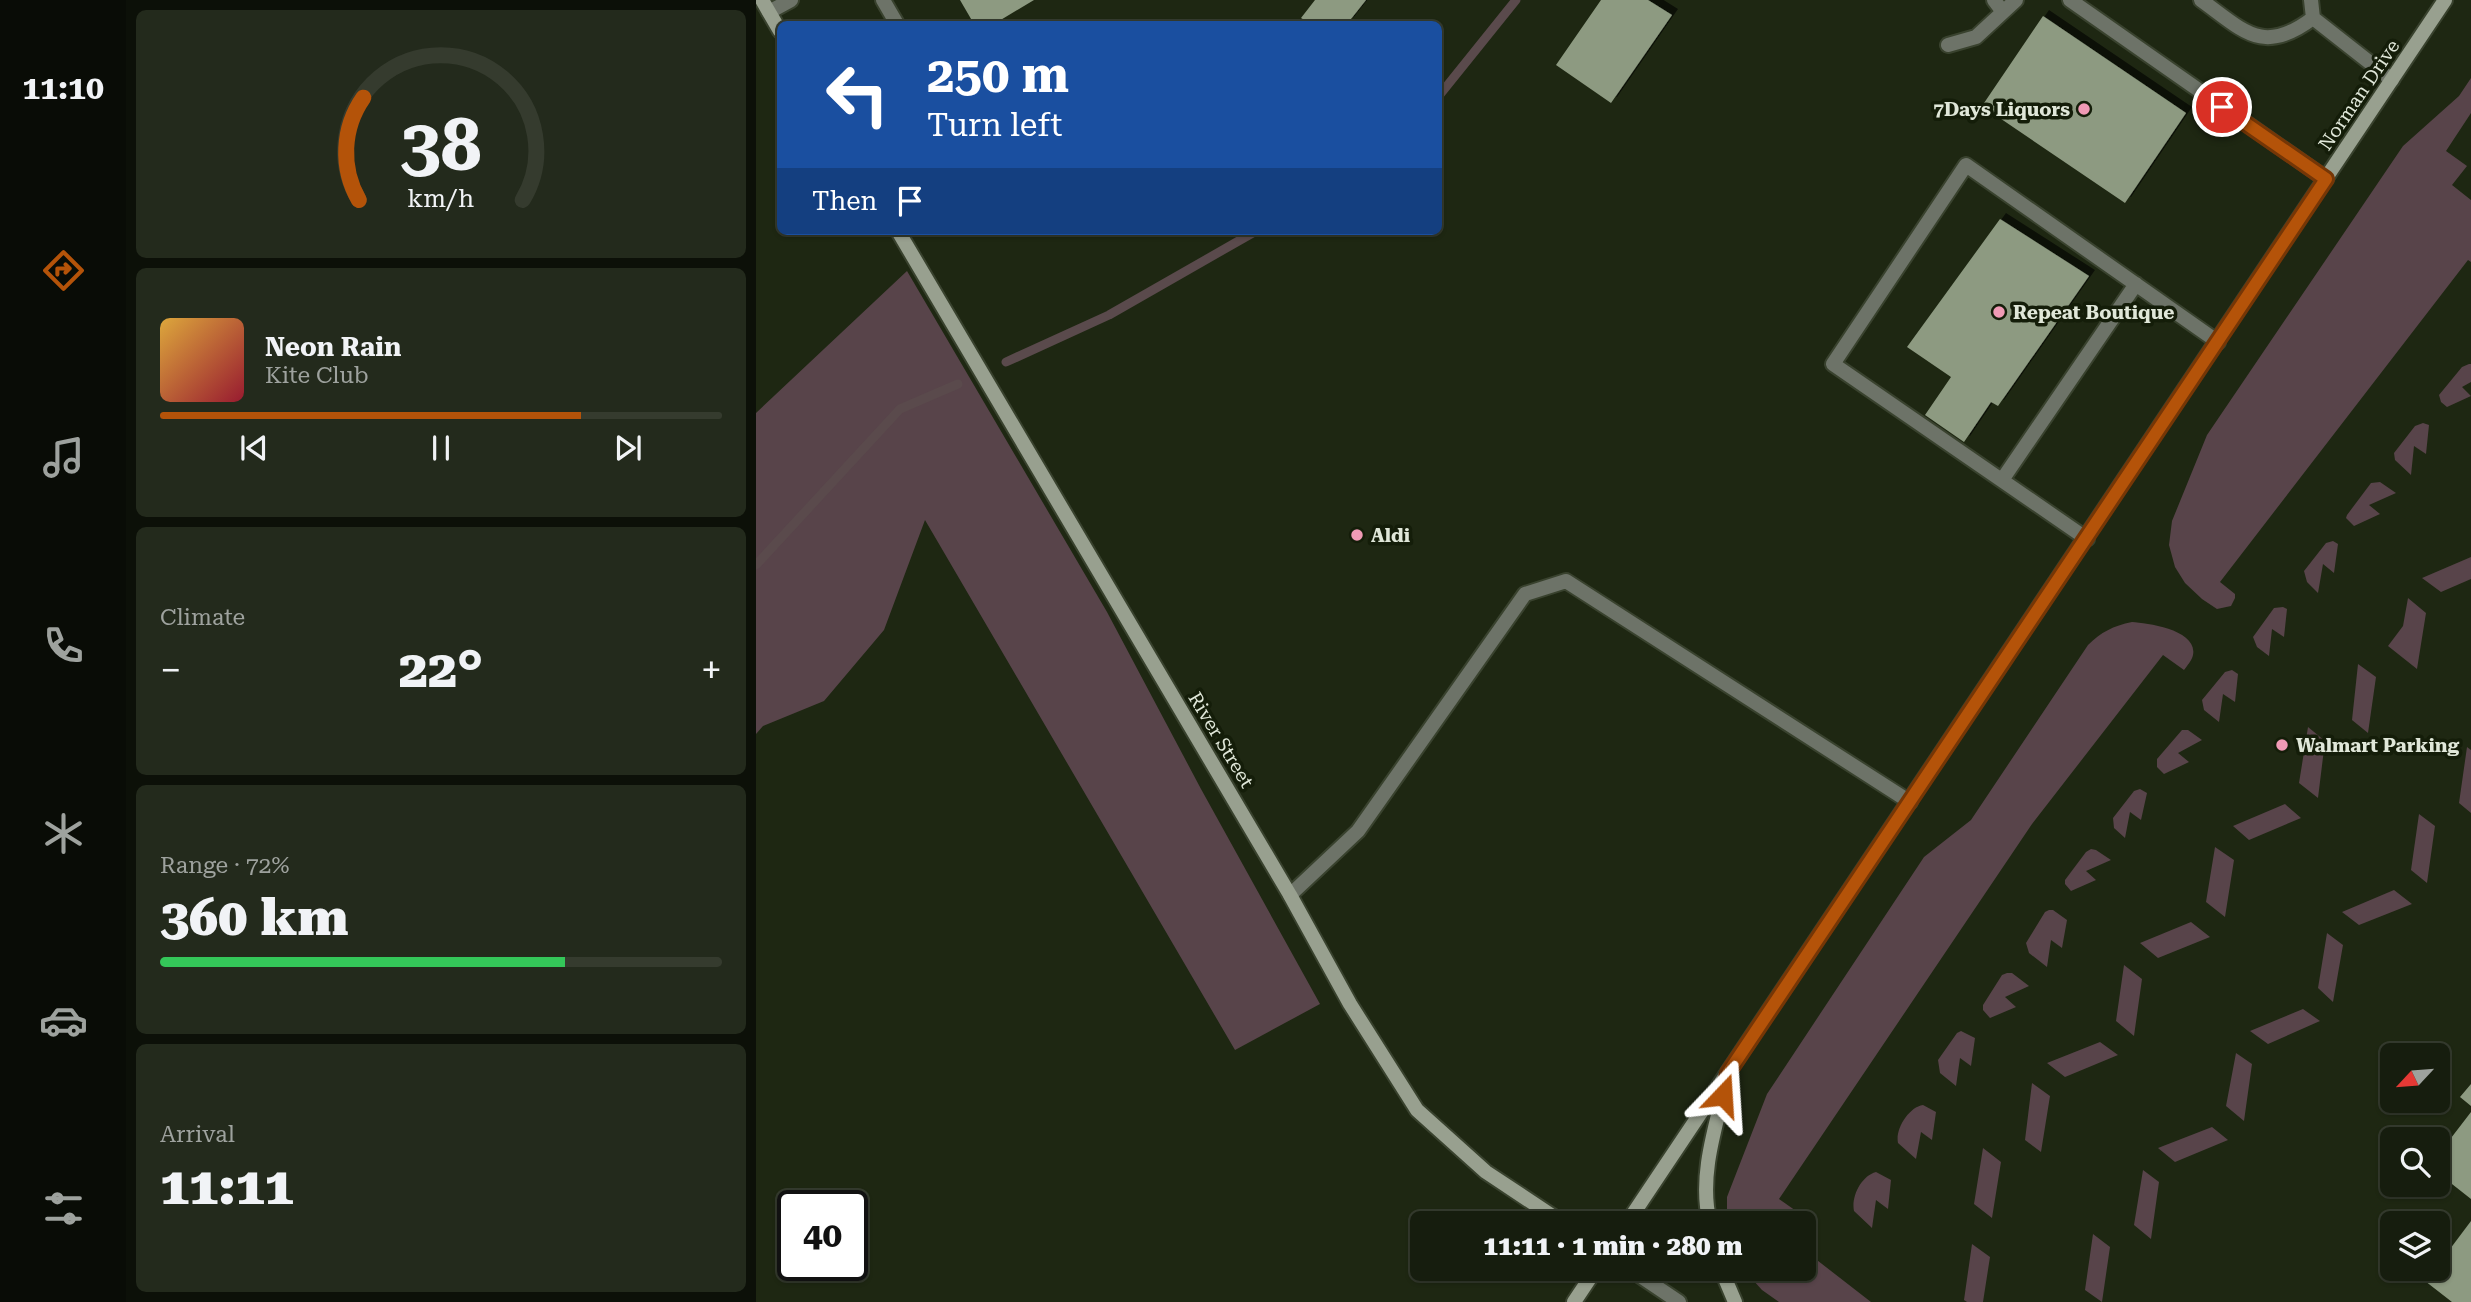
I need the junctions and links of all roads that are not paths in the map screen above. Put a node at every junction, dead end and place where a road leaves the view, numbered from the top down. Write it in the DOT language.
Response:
graph roads {
  1 [pos="790,0"];
  2 [pos="883,0"];
  3 [pos="2016,0"];
  4 [pos="2070,0"];
  5 [pos="2201,0"];
  6 [pos="2311,0"];
  7 [pos="2443,1"];
  8 [pos="766,6"];
  9 [pos="1998,6"];
  10 [pos="2313,18"];
  11 [pos="895,21"];
  12 [pos="777,26"];
  13 [pos="1948,45"];
  14 [pos="2392,80"];
  15 [pos="2326,179"];
  16 [pos="900,235"];
  17 [pos="2136,284"];
  18 [pos="2218,342"];
  19 [pos="2001,480"];
  20 [pos="2087,539"];
  21 [pos="1910,802"];
  22 [pos="1290,895"];
  23 [pos="1728,1073"];
  24 [pos="1545,1211"];
  25 [pos="1635,1211"];
  26 [pos="1707,1211"];
  27 [pos="1588,1281"];
  28 [pos="1648,1281"];
  29 [pos="1726,1281"];
  30 [pos="1574,1302"];
  31 [pos="1679,1302"];
  32 [pos="1735,1302"];
  1 -- 8 [label="street"];
  2 -- 11 [label="street"];
  3 -- 9 [label="street"];
  4 -- 15 [label="street"];
  5 -- 10 [label="street"];
  6 -- 10 [label="street"];
  7 -- 14 [label="street, Norman Drive"];
  8 -- 12 [label="street"];
  9 -- 13 [label="street"];
  10 -- 14 [label="street"];
  14 -- 15 [label="street, Norman Drive"];
  15 -- 18 [label="street, Norman Drive"];
  16 -- 22 [label="street, River Street"];
  17 -- 18 [label="street"];
  17 -- 19 [label="street"];
  17 -- 19 [label="street"];
  18 -- 20 [label="street, Norman Drive"];
  19 -- 20 [label="street"];
  20 -- 21 [label="street, Norman Drive"];
  21 -- 22 [label="street"];
  21 -- 23 [label="street, Norman Drive"];
  22 -- 24 [label="street, River Street"];
  23 -- 25 [label="street, Norman Drive"];
  23 -- 26 [label="street"];
  27 -- 30 [label="street"];
  28 -- 31 [label="street"];
  29 -- 32 [label="street"];
}
